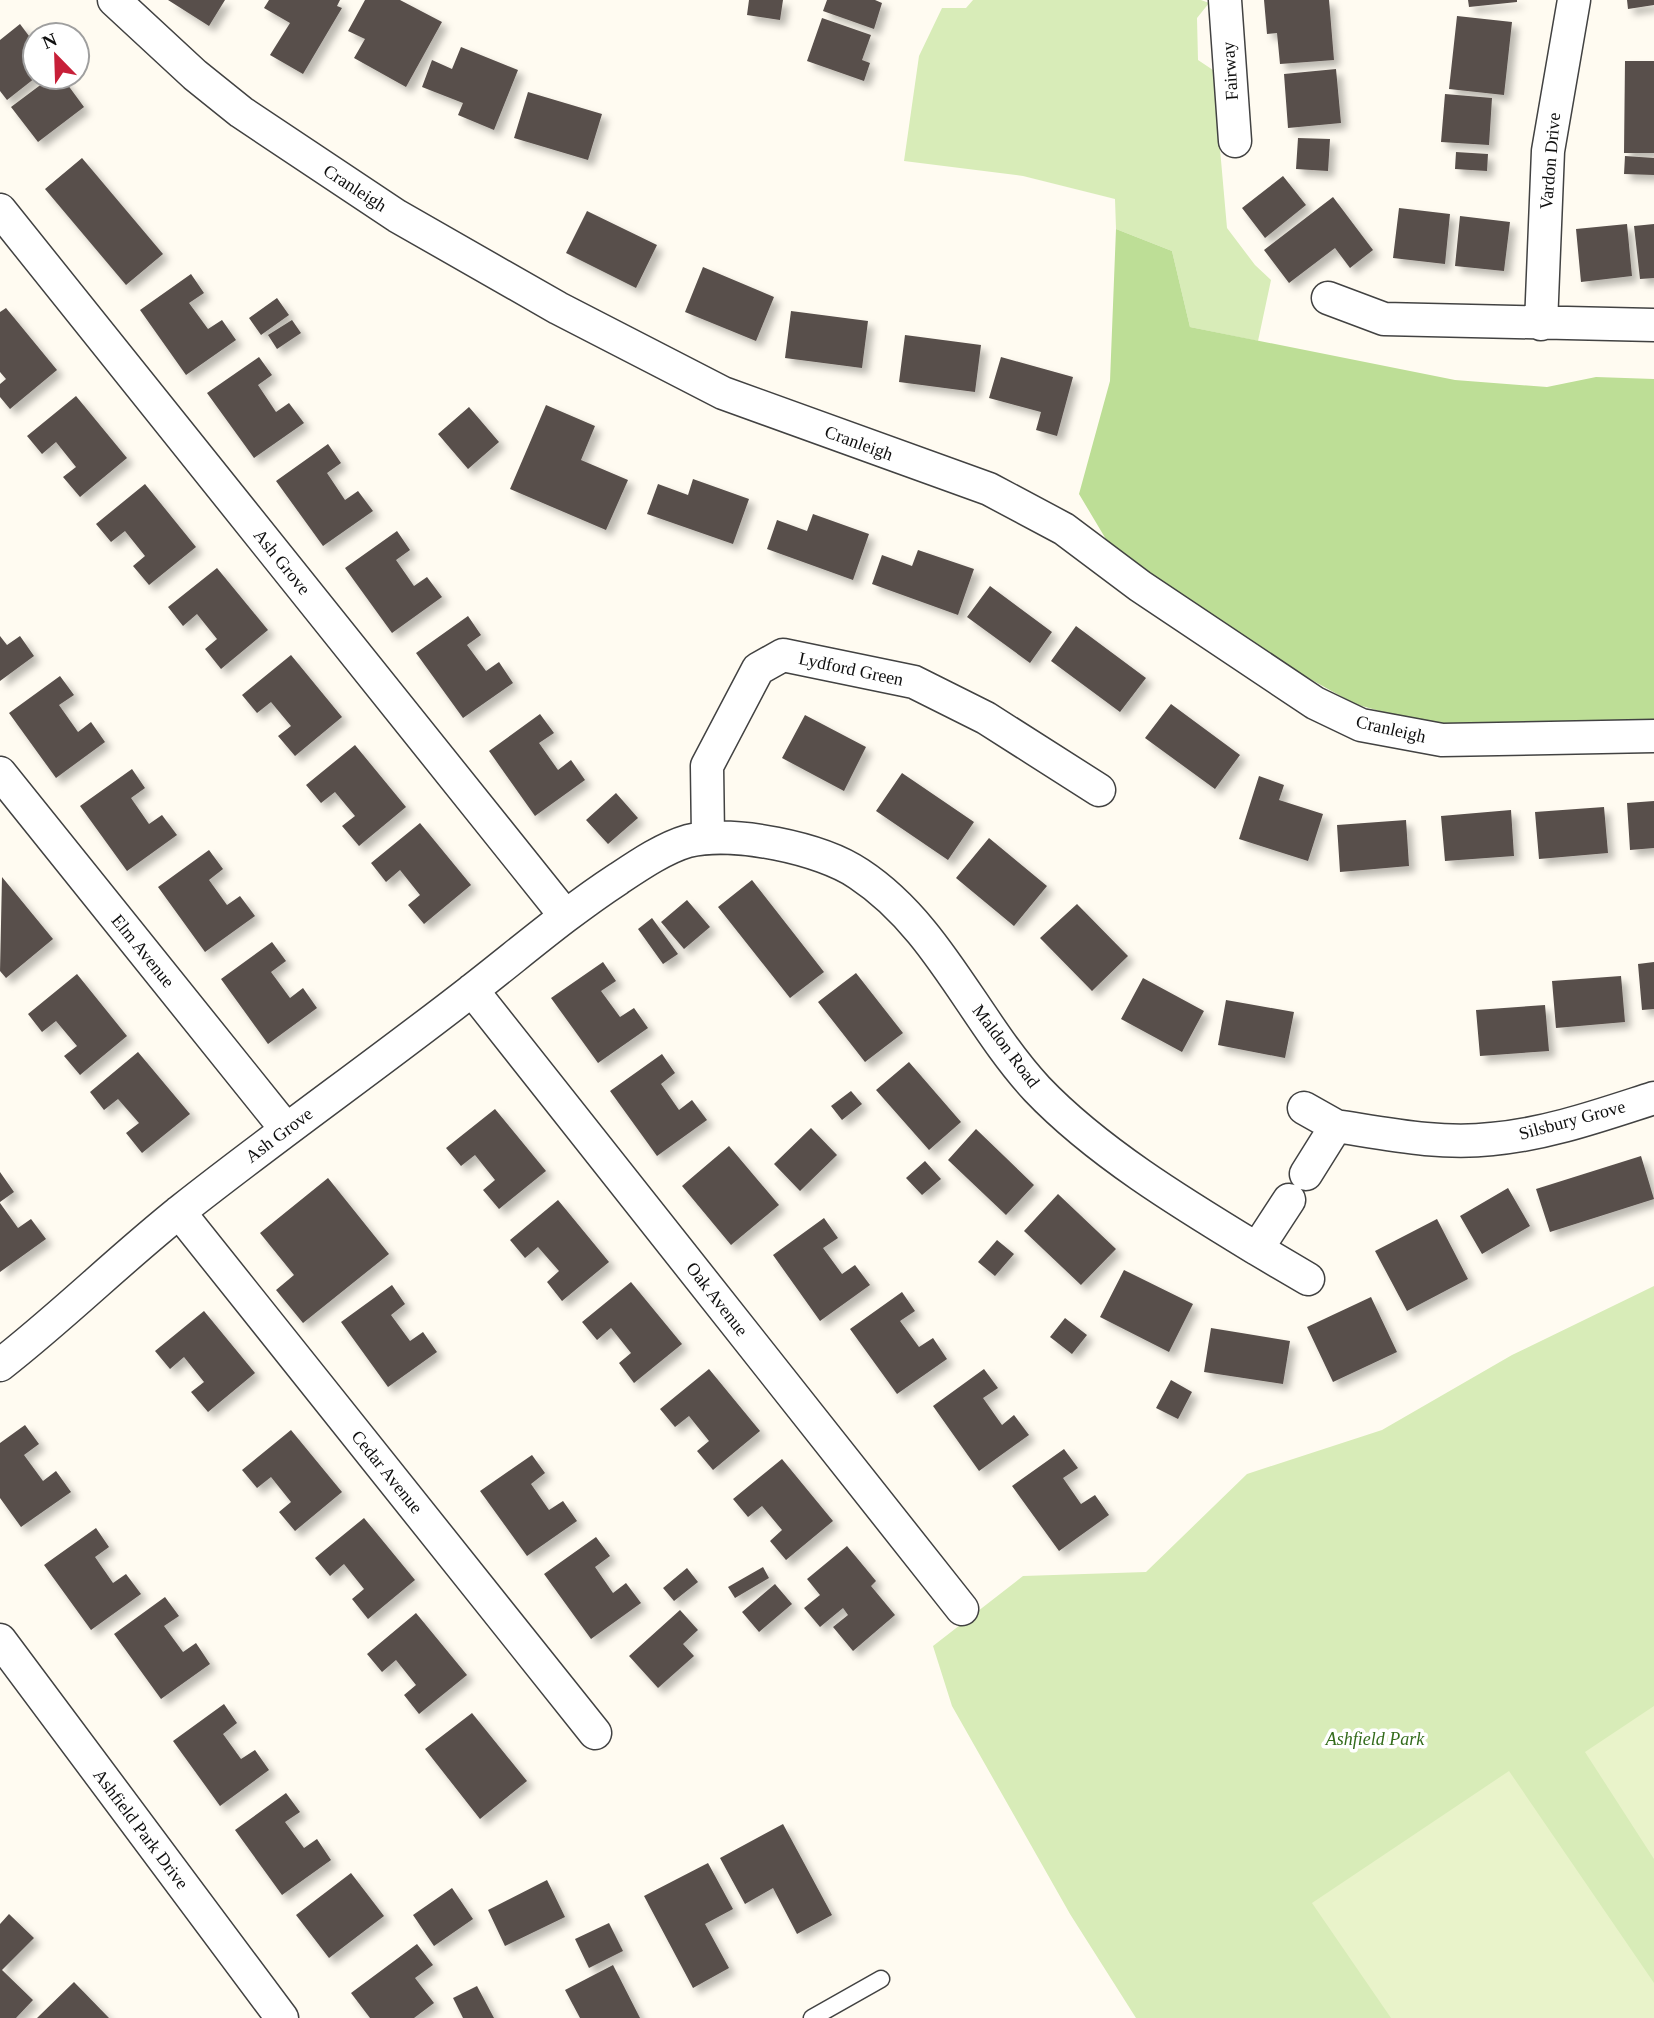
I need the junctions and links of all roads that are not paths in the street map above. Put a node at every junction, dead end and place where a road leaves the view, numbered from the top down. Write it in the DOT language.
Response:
graph roads {
  1 [pos="114,0"];
  2 [pos="1225,0"];
  3 [pos="1574,0"];
  4 [pos="1235,141"];
  5 [pos="0,209"];
  6 [pos="1328,298"];
  7 [pos="1541,324"];
  8 [pos="1654,325"];
  9 [pos="1654,737"];
  10 [pos="0,773"];
  11 [pos="1099,790"];
  12 [pos="708,838"];
  13 [pos="564,914"];
  14 [pos="472,990"];
  15 [pos="1654,1098"];
  16 [pos="1304,1108"];
  17 [pos="1336,1126"];
  18 [pos="286,1129"];
  19 [pos="1306,1174"];
  20 [pos="1289,1200"];
  21 [pos="179,1212"];
  22 [pos="1257,1249"];
  23 [pos="1308,1279"];
  24 [pos="5,1351"];
  25 [pos="962,1609"];
  26 [pos="0,1640"];
  27 [pos="595,1732"];
  28 [pos="881,1979"];
  29 [pos="282,2018"];
  30 [pos="812,2018"];
  1 -- 9 [label="street, Cranleigh"];
  2 -- 4 [label="street, Fairway"];
  3 -- 7 [label="street, Vardon Drive"];
  5 -- 13 [label="street, Ash Grove"];
  6 -- 7 [label="street"];
  7 -- 8 [label="street"];
  10 -- 18 [label="street, Elm Avenue"];
  11 -- 12 [label="street, Lydford Green"];
  12 -- 13 [label="street, Ash Grove"];
  12 -- 22 [label="street, Maldon Road"];
  13 -- 14 [label="street, Ash Grove"];
  14 -- 18 [label="street, Ash Grove"];
  14 -- 25 [label="street, Oak Avenue"];
  15 -- 17 [label="street, Silsbury Grove"];
  16 -- 17 [label="street"];
  17 -- 19 [label="street"];
  18 -- 21 [label="street, Ash Grove"];
  20 -- 22 [label="street"];
  21 -- 24 [label="street, Ash Grove"];
  21 -- 27 [label="street, Cedar Avenue"];
  22 -- 23 [label="street, Maldon Road"];
  26 -- 29 [label="street, Ashfield Park Drive"];
  28 -- 30 [label="lane"];
}
